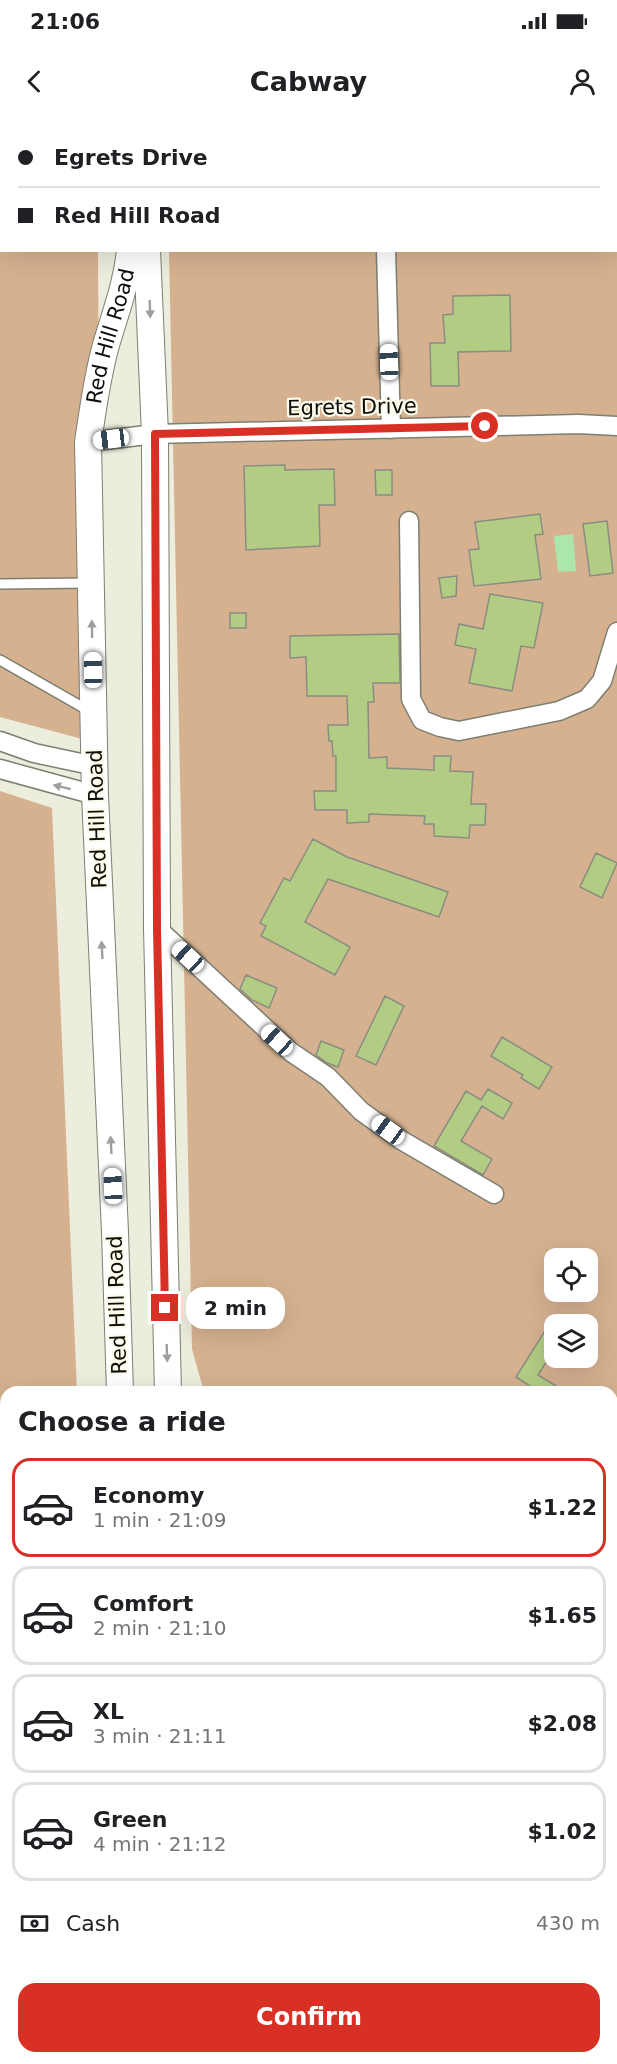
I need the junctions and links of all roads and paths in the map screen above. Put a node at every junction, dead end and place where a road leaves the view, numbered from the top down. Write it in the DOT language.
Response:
graph roads {
  1 [pos="130,252"];
  2 [pos="147,252"];
  3 [pos="386,252"];
  4 [pos="617,426"];
  5 [pos="391,429"];
  6 [pos="155,434"];
  7 [pos="88,442"];
  8 [pos="409,521"];
  9 [pos="91,583"];
  10 [pos="0,584"];
  11 [pos="617,632"];
  12 [pos="0,660"];
  13 [pos="93,714"];
  14 [pos="0,741"];
  15 [pos="95,766"];
  16 [pos="0,769"];
  17 [pos="95,795"];
  18 [pos="157,928"];
  19 [pos="494,1194"];
  20 [pos="120,1386"];
  21 [pos="168,1386"];
  1 -- 7 [label="main road, Red Hill Road"];
  2 -- 6 [label="main road, Red Hill Road, one-way"];
  3 -- 5 [label="street"];
  4 -- 5 [label="street, Egrets Drive"];
  5 -- 6 [label="street, Egrets Drive"];
  6 -- 7 [label="street, Egrets Drive"];
  6 -- 18 [label="main road, Red Hill Road"];
  7 -- 9 [label="main road, Red Hill Road"];
  8 -- 11 [label="street"];
  9 -- 10 [label="lane"];
  13 -- 9 [label="main road, Red Hill Road, one-way"];
  12 -- 13 [label="lane"];
  13 -- 15 [label="main road, Red Hill Road"];
  14 -- 15 [label="street"];
  15 -- 17 [label="main road, Red Hill Road"];
  17 -- 16 [label="street, one-way"];
  20 -- 17 [label="main road, Red Hill Road, one-way"];
  18 -- 19 [label="street"];
  18 -- 21 [label="main road, Red Hill Road, one-way"];
}
